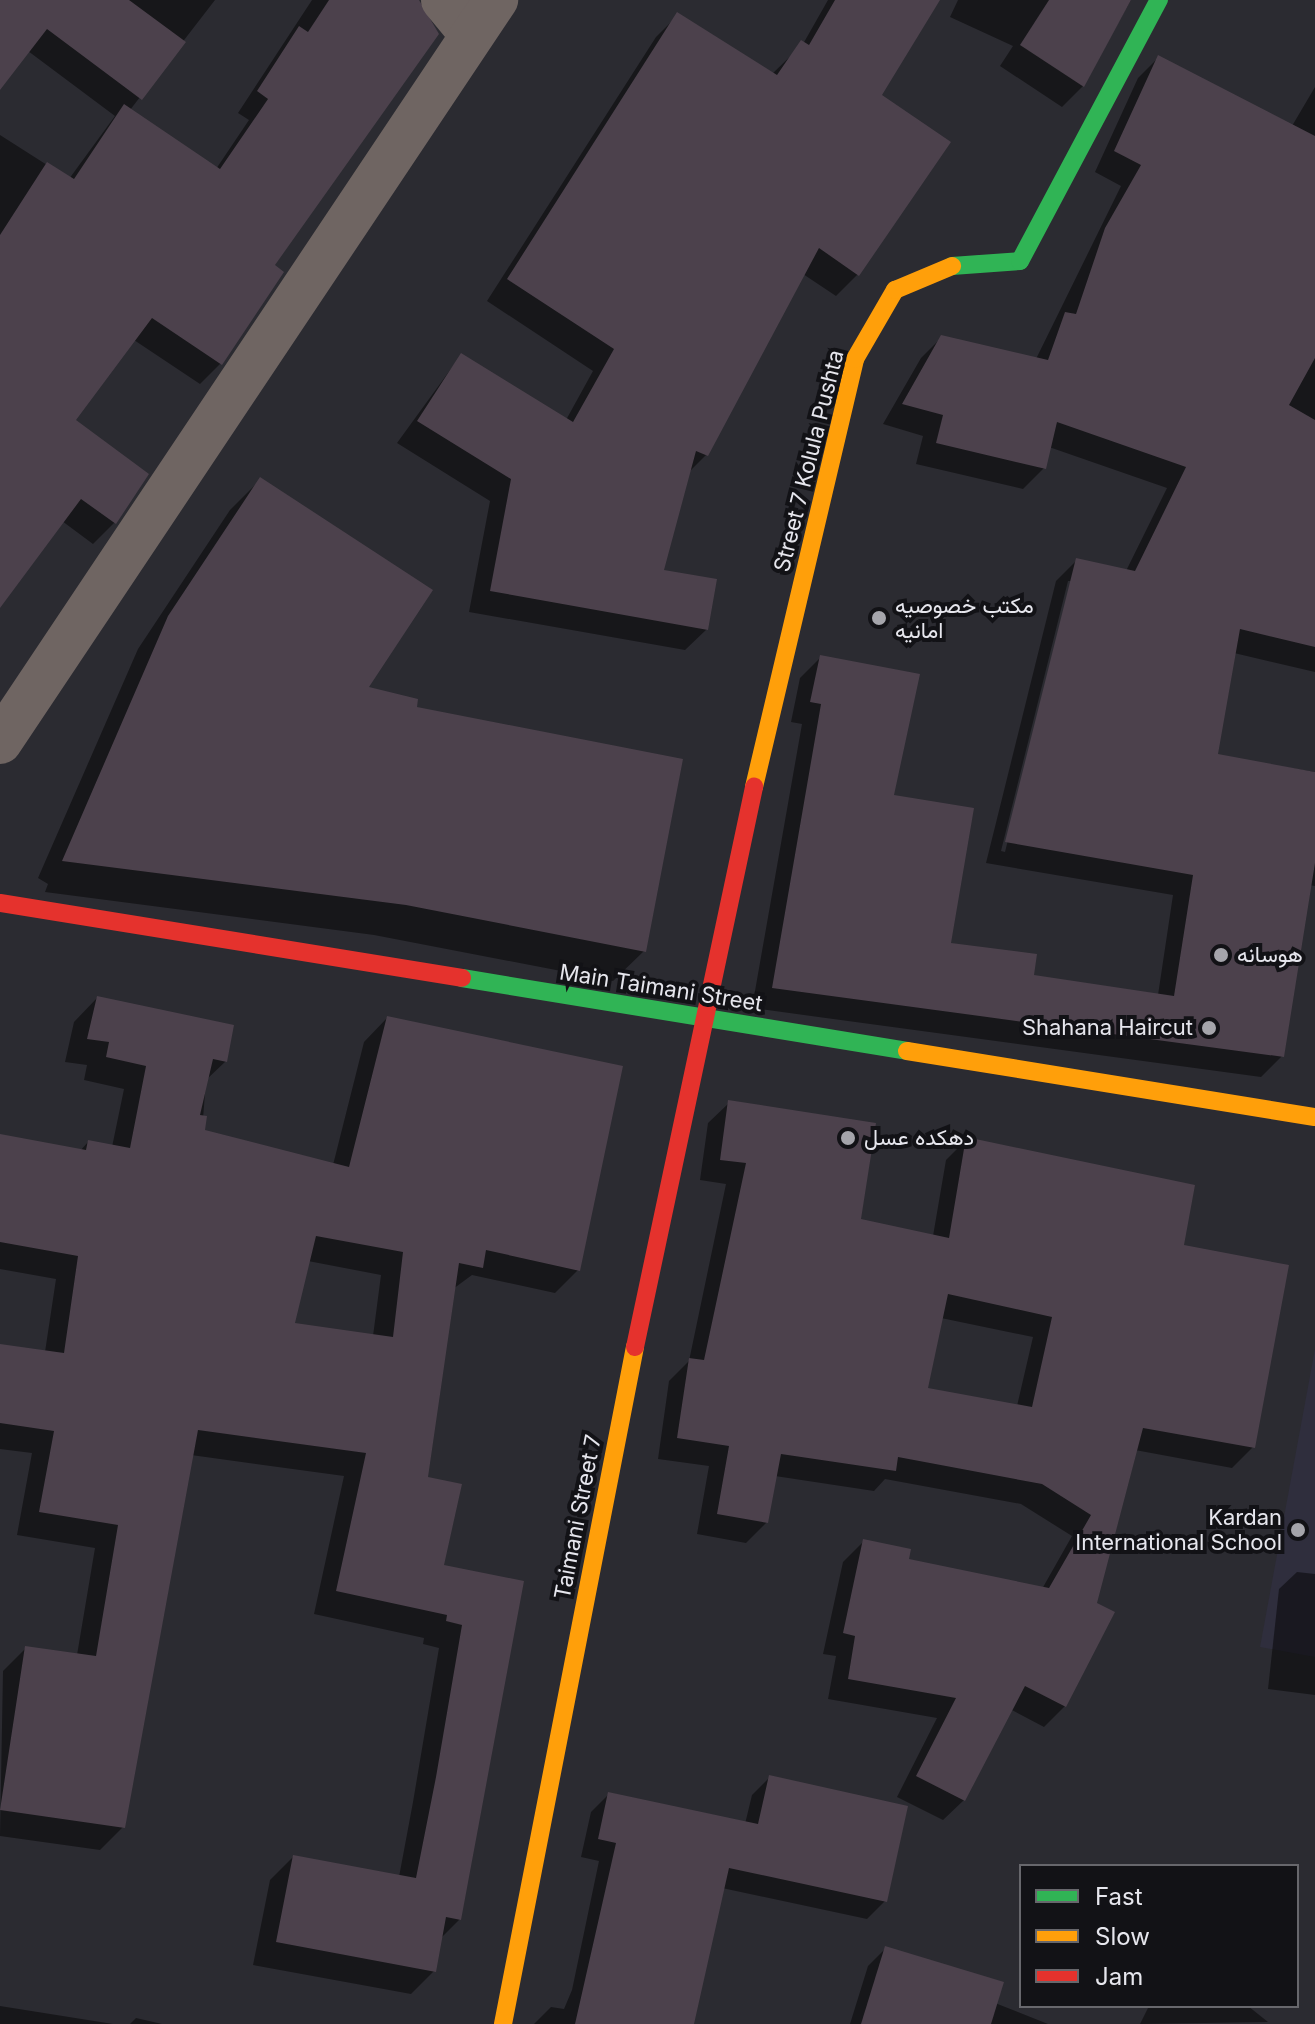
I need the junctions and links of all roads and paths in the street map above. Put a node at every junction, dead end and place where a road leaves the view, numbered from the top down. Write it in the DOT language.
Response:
graph roads {
  1 [pos="443,0"];
  2 [pos="496,0"];
  3 [pos="1159,0"];
  4 [pos="472,35"];
  5 [pos="0,742"];
  6 [pos="0,903"];
  7 [pos="700,1018"];
  8 [pos="1315,1117"];
  9 [pos="503,2024"];
  1 -- 4 [label="street"];
  2 -- 4 [label="street"];
  3 -- 7 [label="street, Street 7 Kolula Pushta"];
  4 -- 5 [label="street"];
  6 -- 7 [label="street, Main Taimani Street"];
  7 -- 8 [label="street, Main Taimani Street"];
  7 -- 9 [label="street, Taimani Street 7"];
}
